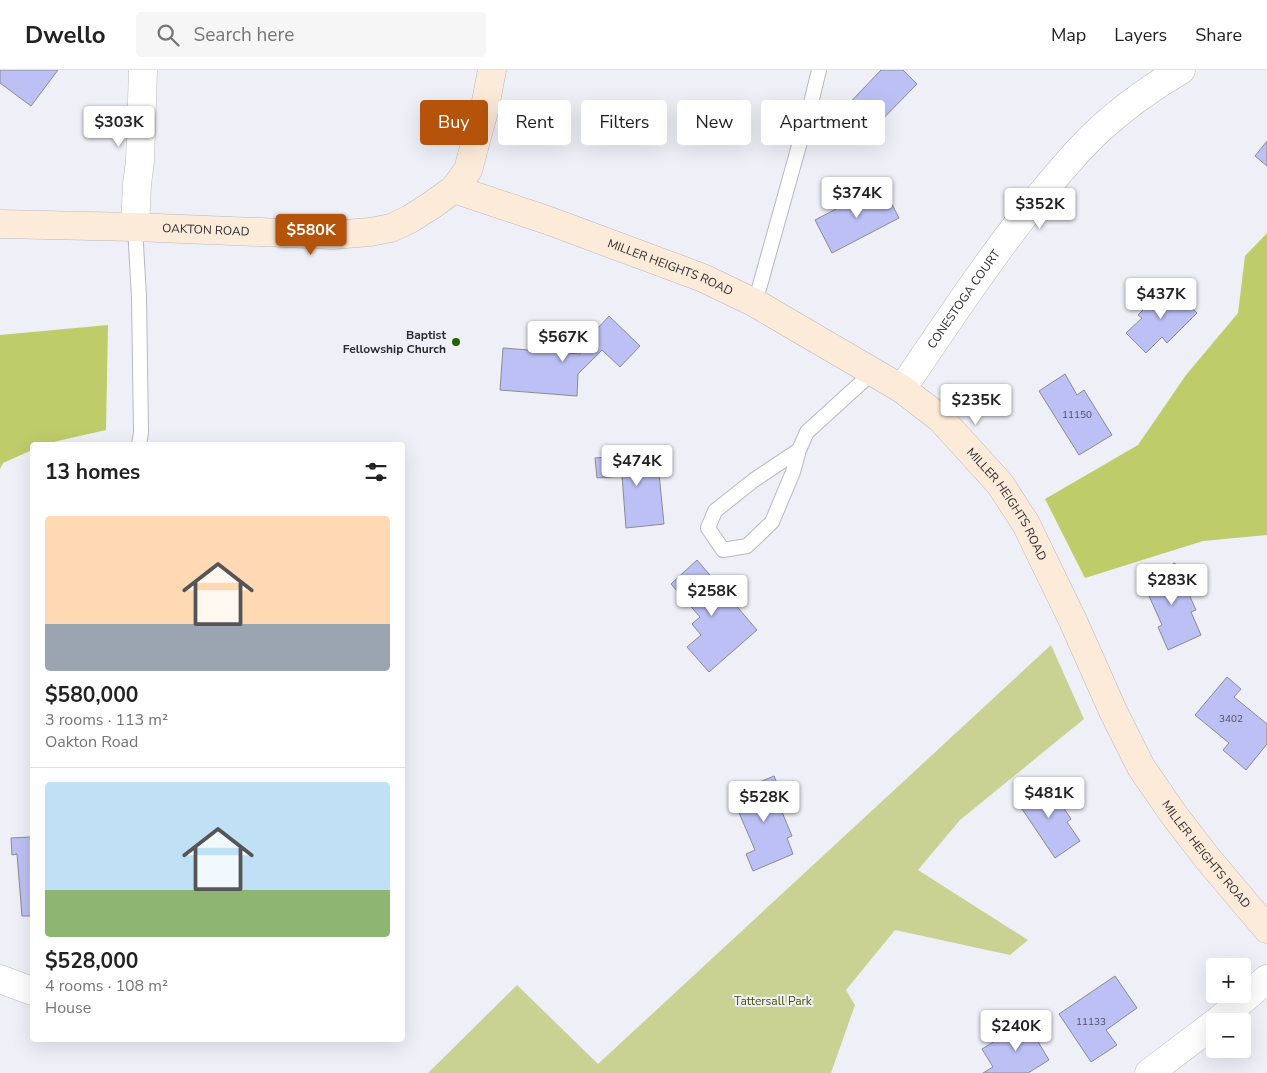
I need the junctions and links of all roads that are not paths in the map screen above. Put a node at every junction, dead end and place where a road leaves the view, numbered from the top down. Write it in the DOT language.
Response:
graph roads {
  1 [pos="143,70"];
  2 [pos="492,70"];
  3 [pos="819,70"];
  4 [pos="1181,70"];
  5 [pos="454,189"];
  6 [pos="0,224"];
  7 [pos="135,227"];
  8 [pos="755,303"];
  9 [pos="873,372"];
  10 [pos="902,389"];
  11 [pos="139,442"];
  12 [pos="799,450"];
  13 [pos="1267,929"];
  14 [pos="0,978"];
  15 [pos="1267,979"];
  16 [pos="30,990"];
  17 [pos="1227,1013"];
  18 [pos="1206,1030"];
  19 [pos="1148,1073"];
  1 -- 7 [label="street"];
  2 -- 5 [label="street, OAKTON ROAD"];
  3 -- 8 [label="lane"];
  4 -- 10 [label="street, CONESTOGA COURT"];
  5 -- 7 [label="street, OAKTON ROAD"];
  5 -- 8 [label="street, MILLER HEIGHTS ROAD"];
  6 -- 7 [label="street, OAKTON ROAD"];
  7 -- 11 [label="lane"];
  8 -- 9 [label="street, MILLER HEIGHTS ROAD"];
  9 -- 10 [label="street, MILLER HEIGHTS ROAD"];
  9 -- 12 [label="lane"];
  10 -- 13 [label="street, MILLER HEIGHTS ROAD"];
  12 -- 12 [label="lane"];
  14 -- 16 [label="street"];
  15 -- 17 [label="street"];
  18 -- 19 [label="street"];
}
